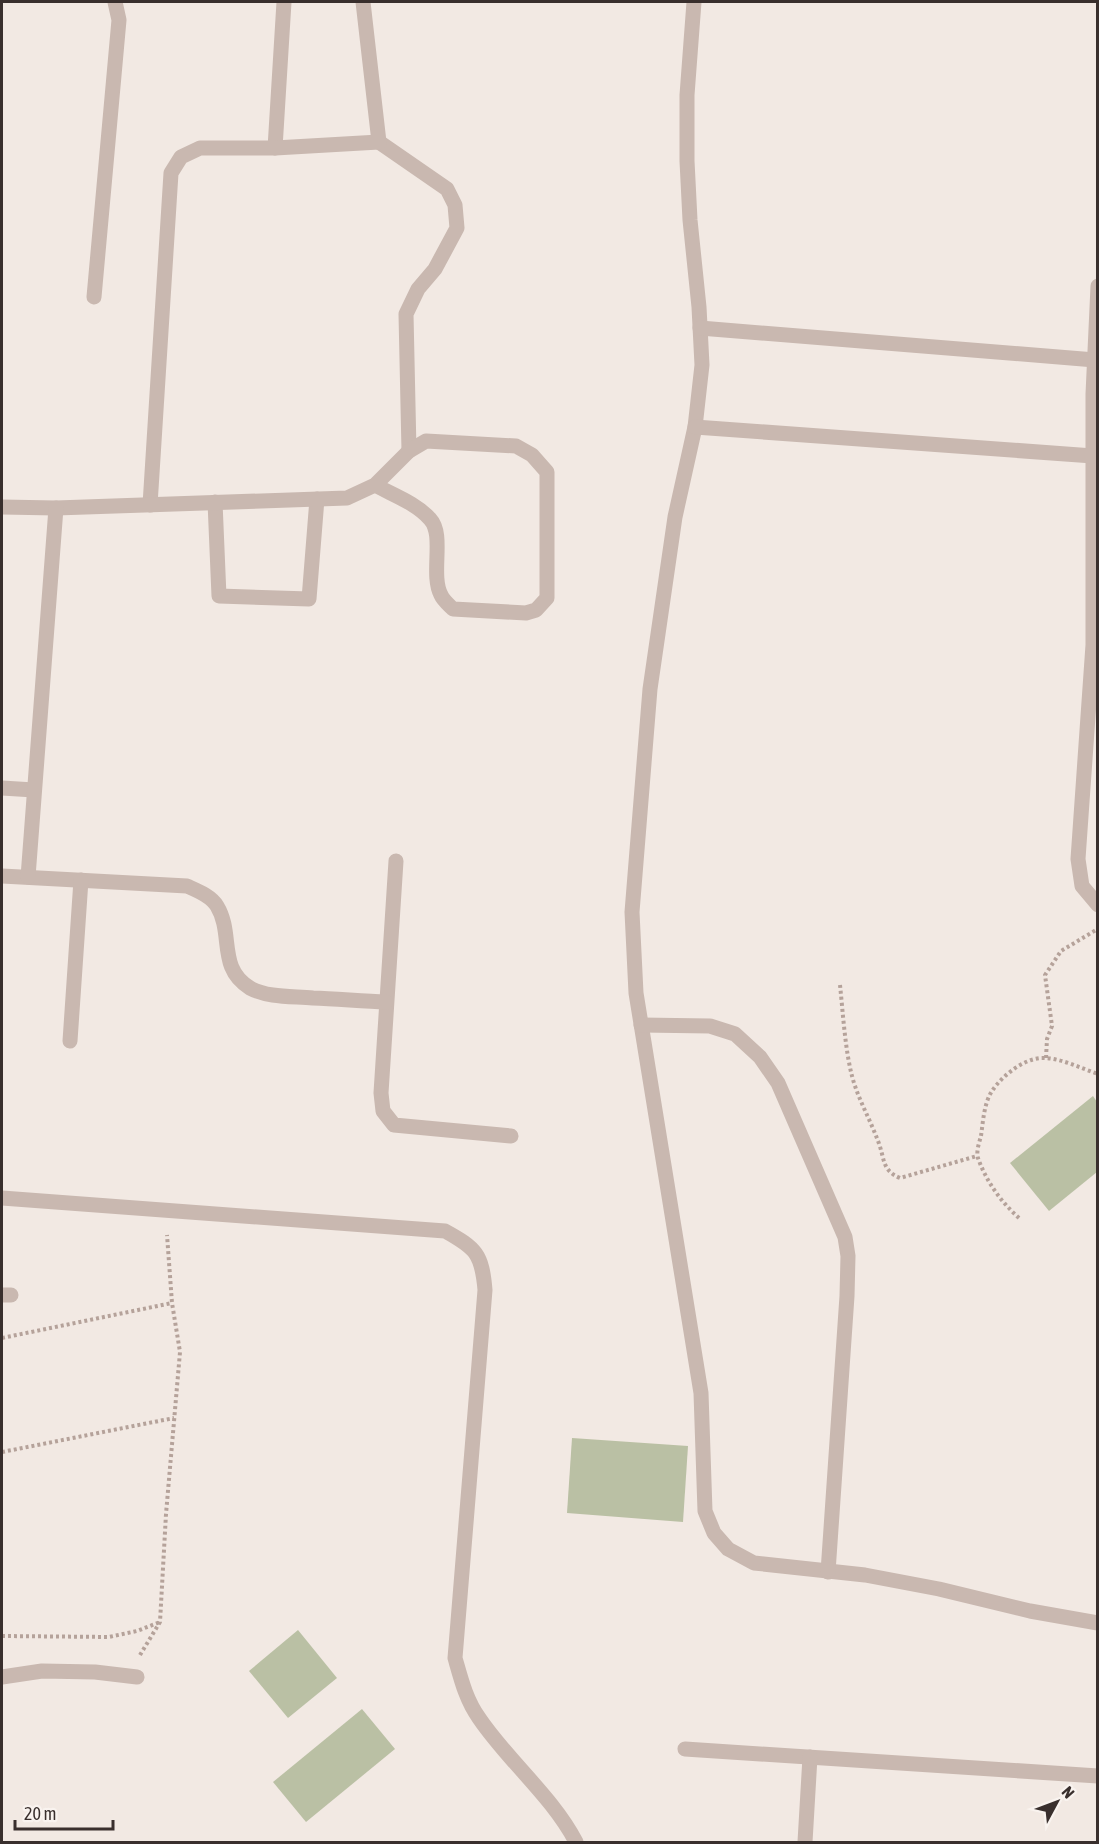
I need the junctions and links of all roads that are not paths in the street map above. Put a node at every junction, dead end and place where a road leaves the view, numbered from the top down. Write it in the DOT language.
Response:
graph roads {
  1 [pos="115,2"];
  2 [pos="284,2"];
  3 [pos="363,2"];
  4 [pos="694,2"];
  5 [pos="379,142"];
  6 [pos="275,148"];
  7 [pos="1098,286"];
  8 [pos="94,297"];
  9 [pos="700,328"];
  10 [pos="1095,360"];
  11 [pos="695,428"];
  12 [pos="409,451"];
  13 [pos="1093,456"];
  14 [pos="375,485"];
  15 [pos="317,499"];
  16 [pos="215,502"];
  17 [pos="150,505"];
  18 [pos="2,507"];
  19 [pos="56,508"];
  20 [pos="2,788"];
  21 [pos="34,790"];
  22 [pos="396,861"];
  23 [pos="2,876"];
  24 [pos="28,877"];
  25 [pos="81,880"];
  26 [pos="1098,905"];
  27 [pos="386,1002"];
  28 [pos="641,1025"];
  29 [pos="70,1041"];
  30 [pos="511,1136"];
  31 [pos="2,1198"];
  32 [pos="828,1572"];
  33 [pos="1098,1623"];
  34 [pos="2,1677"];
  35 [pos="133,1677"];
  36 [pos="685,1749"];
  37 [pos="810,1757"];
  38 [pos="1098,1776"];
  39 [pos="576,1842"];
  40 [pos="805,1842"];
  1 -- 8 [label="lane"];
  2 -- 6 [label="lane"];
  3 -- 5 [label="lane"];
  4 -- 9 [label="lane"];
  5 -- 6 [label="lane"];
  5 -- 12 [label="lane"];
  6 -- 17 [label="lane"];
  7 -- 10 [label="lane"];
  9 -- 10 [label="lane"];
  9 -- 11 [label="lane"];
  10 -- 13 [label="lane"];
  11 -- 13 [label="lane"];
  11 -- 28 [label="lane"];
  12 -- 14 [label="lane"];
  12 -- 14 [label="lane"];
  13 -- 26 [label="lane"];
  14 -- 15 [label="lane"];
  15 -- 16 [label="lane"];
  15 -- 16 [label="lane"];
  16 -- 17 [label="lane"];
  17 -- 19 [label="lane"];
  18 -- 19 [label="lane"];
  19 -- 21 [label="lane"];
  20 -- 21 [label="lane"];
  21 -- 24 [label="lane"];
  22 -- 27 [label="lane"];
  23 -- 24 [label="lane"];
  24 -- 25 [label="lane"];
  25 -- 27 [label="lane"];
  25 -- 29 [label="lane"];
  27 -- 30 [label="lane"];
  28 -- 32 [label="lane"];
  28 -- 32 [label="lane"];
  31 -- 39 [label="lane"];
  32 -- 33 [label="lane"];
  34 -- 35 [label="lane"];
  36 -- 37 [label="lane"];
  37 -- 38 [label="lane"];
  37 -- 40 [label="lane"];
}
